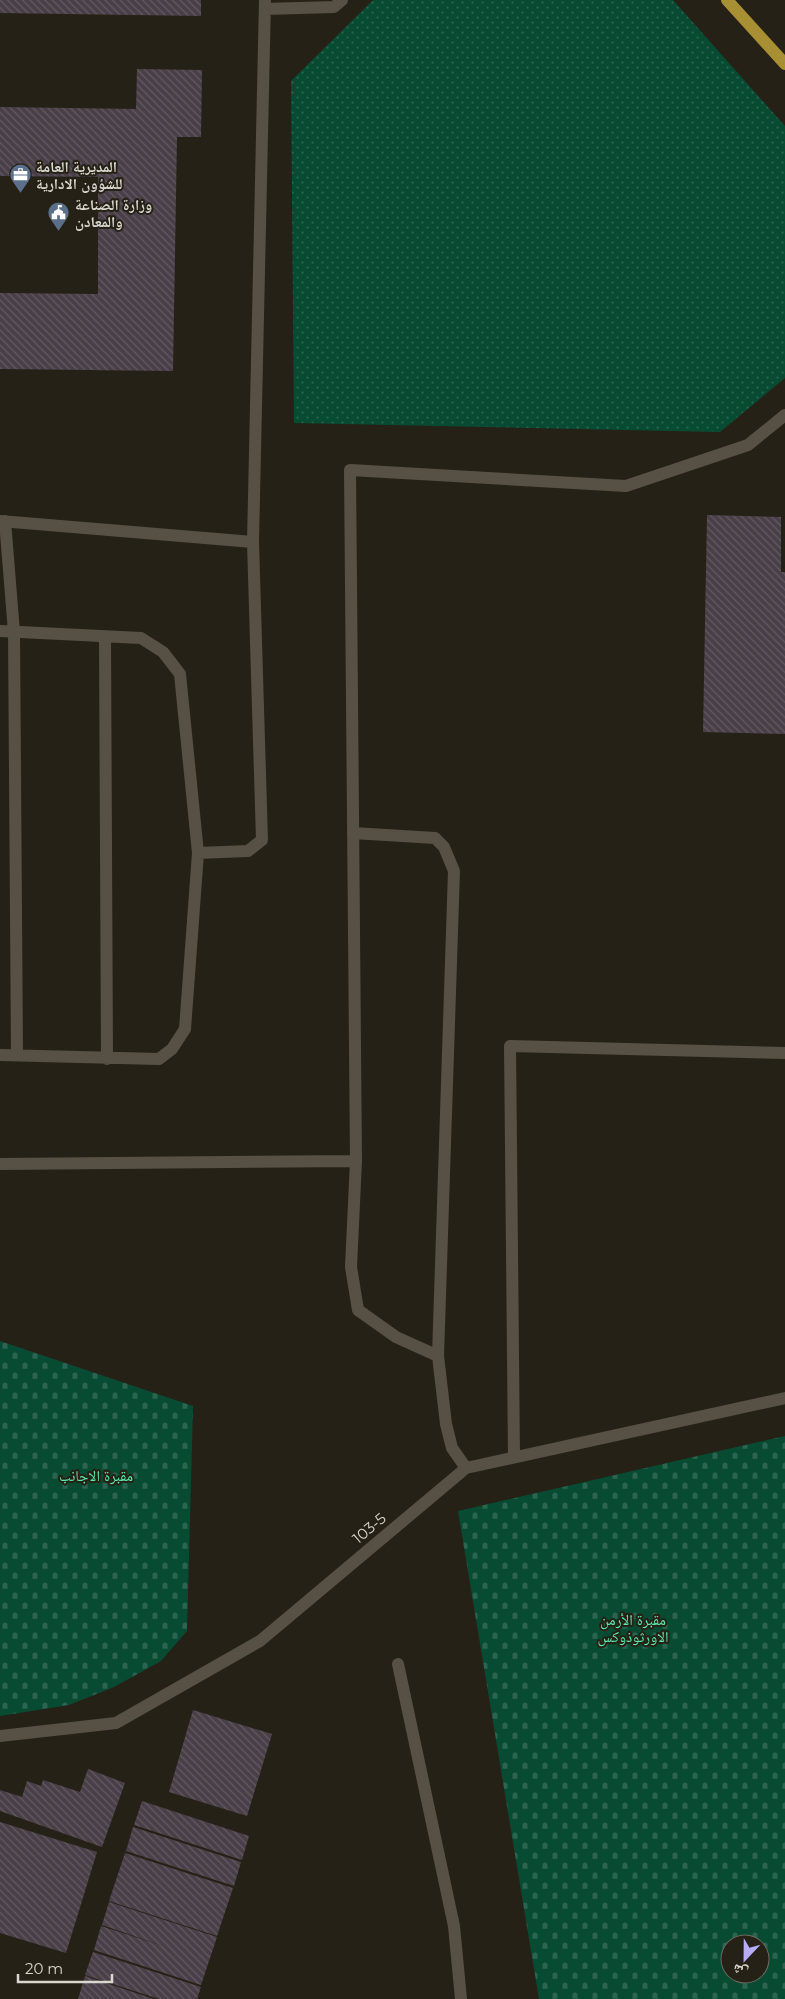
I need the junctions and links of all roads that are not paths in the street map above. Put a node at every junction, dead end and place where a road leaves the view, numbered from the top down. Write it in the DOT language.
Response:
graph roads {
  1 [pos="342,0"];
  2 [pos="727,0"];
  3 [pos="265,5"];
  4 [pos="785,64"];
  5 [pos="785,415"];
  6 [pos="2,521"];
  7 [pos="253,542"];
  8 [pos="0,631"];
  9 [pos="14,632"];
  10 [pos="105,637"];
  11 [pos="353,833"];
  12 [pos="198,853"];
  13 [pos="785,1052"];
  14 [pos="0,1055"];
  15 [pos="17,1055"];
  16 [pos="107,1059"];
  17 [pos="356,1161"];
  18 [pos="0,1164"];
  19 [pos="438,1356"];
  20 [pos="785,1398"];
  21 [pos="514,1457"];
  22 [pos="466,1468"];
  23 [pos="398,1664"];
  24 [pos="0,1736"];
  25 [pos="461,1999"];
  1 -- 3 [label="street"];
  2 -- 4 [label="main road"];
  3 -- 7 [label="street"];
  5 -- 11 [label="street"];
  6 -- 7 [label="street"];
  6 -- 9 [label="street"];
  7 -- 12 [label="street"];
  8 -- 9 [label="street"];
  9 -- 10 [label="street"];
  9 -- 15 [label="street"];
  10 -- 12 [label="street"];
  10 -- 16 [label="street"];
  11 -- 17 [label="street"];
  11 -- 19 [label="street"];
  12 -- 16 [label="street"];
  13 -- 21 [label="street"];
  14 -- 15 [label="street"];
  15 -- 16 [label="street"];
  17 -- 18 [label="street"];
  17 -- 19 [label="street"];
  19 -- 22 [label="street"];
  20 -- 21 [label="street, 103-5"];
  21 -- 22 [label="street, 103-5"];
  22 -- 24 [label="street, 103-5"];
  23 -- 25 [label="street"];
}
